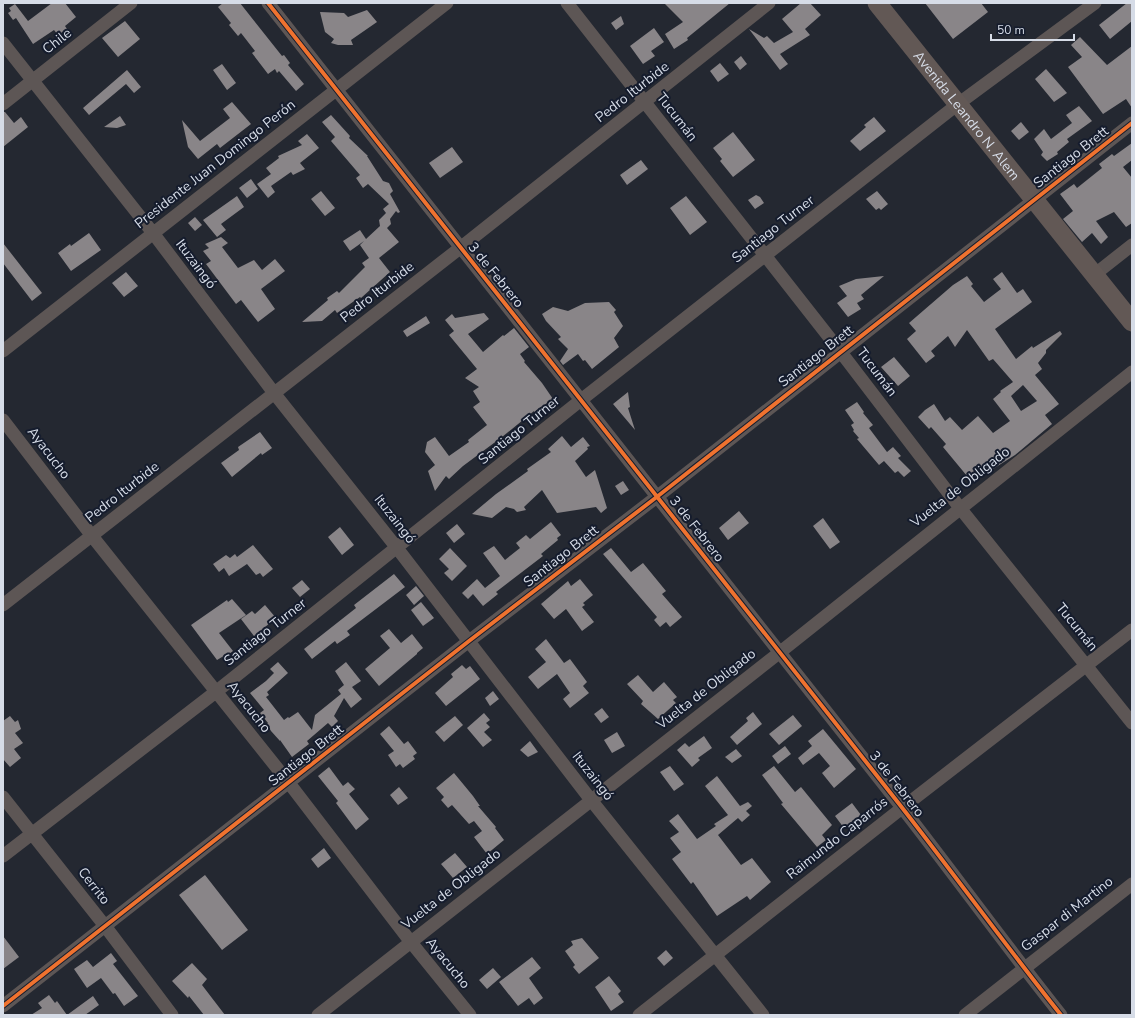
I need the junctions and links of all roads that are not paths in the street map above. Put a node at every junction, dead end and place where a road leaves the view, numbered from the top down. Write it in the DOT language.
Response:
graph roads {
  1 [pos="132,3"];
  2 [pos="268,3"];
  3 [pos="447,3"];
  4 [pos="567,3"];
  5 [pos="769,3"];
  6 [pos="877,3"];
  7 [pos="1095,3"];
  8 [pos="3,42"];
  9 [pos="33,81"];
  10 [pos="336,90"];
  11 [pos="645,102"];
  12 [pos="3,104"];
  13 [pos="958,104"];
  14 [pos="1132,123"];
  15 [pos="1033,200"];
  16 [pos="153,233"];
  17 [pos="1132,245"];
  18 [pos="460,248"];
  19 [pos="765,256"];
  20 [pos="1094,275"];
  21 [pos="1132,322"];
  22 [pos="3,350"];
  23 [pos="840,351"];
  24 [pos="1132,372"];
  25 [pos="274,393"];
  26 [pos="581,400"];
  27 [pos="3,420"];
  28 [pos="658,496"];
  29 [pos="960,508"];
  30 [pos="92,536"];
  31 [pos="397,548"];
  32 [pos="3,605"];
  33 [pos="1132,630"];
  34 [pos="469,642"];
  35 [pos="779,653"];
  36 [pos="1086,664"];
  37 [pos="217,691"];
  38 [pos="1132,723"];
  39 [pos="289,783"];
  40 [pos="3,797"];
  41 [pos="591,800"];
  42 [pos="902,808"];
  43 [pos="32,833"];
  44 [pos="3,856"];
  45 [pos="1132,884"];
  46 [pos="105,926"];
  47 [pos="410,941"];
  48 [pos="715,954"];
  49 [pos="1024,968"];
  50 [pos="3,1006"];
  51 [pos="172,1015"];
  52 [pos="318,1015"];
  53 [pos="470,1015"];
  54 [pos="639,1015"];
  55 [pos="763,1015"];
  56 [pos="965,1015"];
  57 [pos="1061,1015"];
  1 -- 9 [label="street, Chile"];
  2 -- 10 [label="street, 3 de Febrero"];
  3 -- 10 [label="street, Presidente Juan Domingo Perón"];
  4 -- 11 [label="street, Tucumán"];
  5 -- 11 [label="street, Pedro Iturbide"];
  6 -- 13 [label="main road, Avenida Leandro N. Alem"];
  7 -- 13 [label="street, Santiago Turner"];
  8 -- 9 [label="street, Ituzaingó"];
  9 -- 12 [label="street, Chile"];
  9 -- 16 [label="street, Ituzaingó"];
  10 -- 16 [label="street, Presidente Juan Domingo Perón"];
  10 -- 18 [label="street, 3 de Febrero"];
  11 -- 18 [label="street, Pedro Iturbide"];
  11 -- 19 [label="street, Tucumán"];
  13 -- 15 [label="main road, Avenida Leandro N. Alem"];
  13 -- 19 [label="street, Santiago Turner"];
  14 -- 15 [label="street, Santiago Brett"];
  15 -- 20 [label="main road, Avenida Leandro N. Alem"];
  15 -- 23 [label="street, Santiago Brett"];
  16 -- 22 [label="street, Presidente Juan Domingo Perón"];
  16 -- 25 [label="street, Ituzaingó"];
  17 -- 20 [label="street"];
  18 -- 25 [label="street, Pedro Iturbide"];
  18 -- 26 [label="street, 3 de Febrero"];
  19 -- 23 [label="street, Tucumán"];
  19 -- 26 [label="street, Santiago Turner"];
  20 -- 21 [label="main road, Avenida Leandro N. Alem"];
  23 -- 28 [label="street, Santiago Brett"];
  23 -- 29 [label="street, Tucumán"];
  24 -- 29 [label="street, Vuelta de Obligado"];
  25 -- 30 [label="street, Pedro Iturbide"];
  25 -- 31 [label="street, Ituzaingó"];
  26 -- 28 [label="street, 3 de Febrero"];
  26 -- 31 [label="street, Santiago Turner"];
  27 -- 30 [label="street, Ayacucho"];
  28 -- 34 [label="street, Santiago Brett"];
  28 -- 35 [label="street, 3 de Febrero"];
  29 -- 35 [label="street, Vuelta de Obligado"];
  29 -- 36 [label="street, Tucumán"];
  30 -- 32 [label="street, Pedro Iturbide"];
  30 -- 37 [label="street, Ayacucho"];
  31 -- 34 [label="street, Ituzaingó"];
  31 -- 37 [label="street, Santiago Turner"];
  33 -- 36 [label="street, Raimundo Caparrós"];
  34 -- 39 [label="street, Santiago Brett"];
  34 -- 41 [label="street, Ituzaingó"];
  35 -- 41 [label="street, Vuelta de Obligado"];
  35 -- 42 [label="street, 3 de Febrero"];
  36 -- 38 [label="street, Tucumán"];
  36 -- 42 [label="street, Raimundo Caparrós"];
  37 -- 39 [label="street, Ayacucho"];
  37 -- 43 [label="street, Santiago Turner"];
  39 -- 46 [label="street, Santiago Brett"];
  39 -- 47 [label="street, Ayacucho"];
  40 -- 43 [label="street, Cerrito"];
  41 -- 47 [label="street, Vuelta de Obligado"];
  41 -- 48 [label="street, Ituzaingó"];
  42 -- 48 [label="street, Raimundo Caparrós"];
  42 -- 49 [label="street, 3 de Febrero"];
  43 -- 44 [label="street, Santiago Turner"];
  43 -- 46 [label="street, Cerrito"];
  45 -- 49 [label="street, Gaspar di Martino"];
  46 -- 50 [label="street, Santiago Brett"];
  46 -- 51 [label="street, Cerrito"];
  47 -- 52 [label="street, Vuelta de Obligado"];
  47 -- 53 [label="street, Ayacucho"];
  48 -- 54 [label="street, Raimundo Caparrós"];
  48 -- 55 [label="street, Ituzaingó"];
  49 -- 56 [label="street, Gaspar di Martino"];
  49 -- 57 [label="street, 3 de Febrero"];
}
